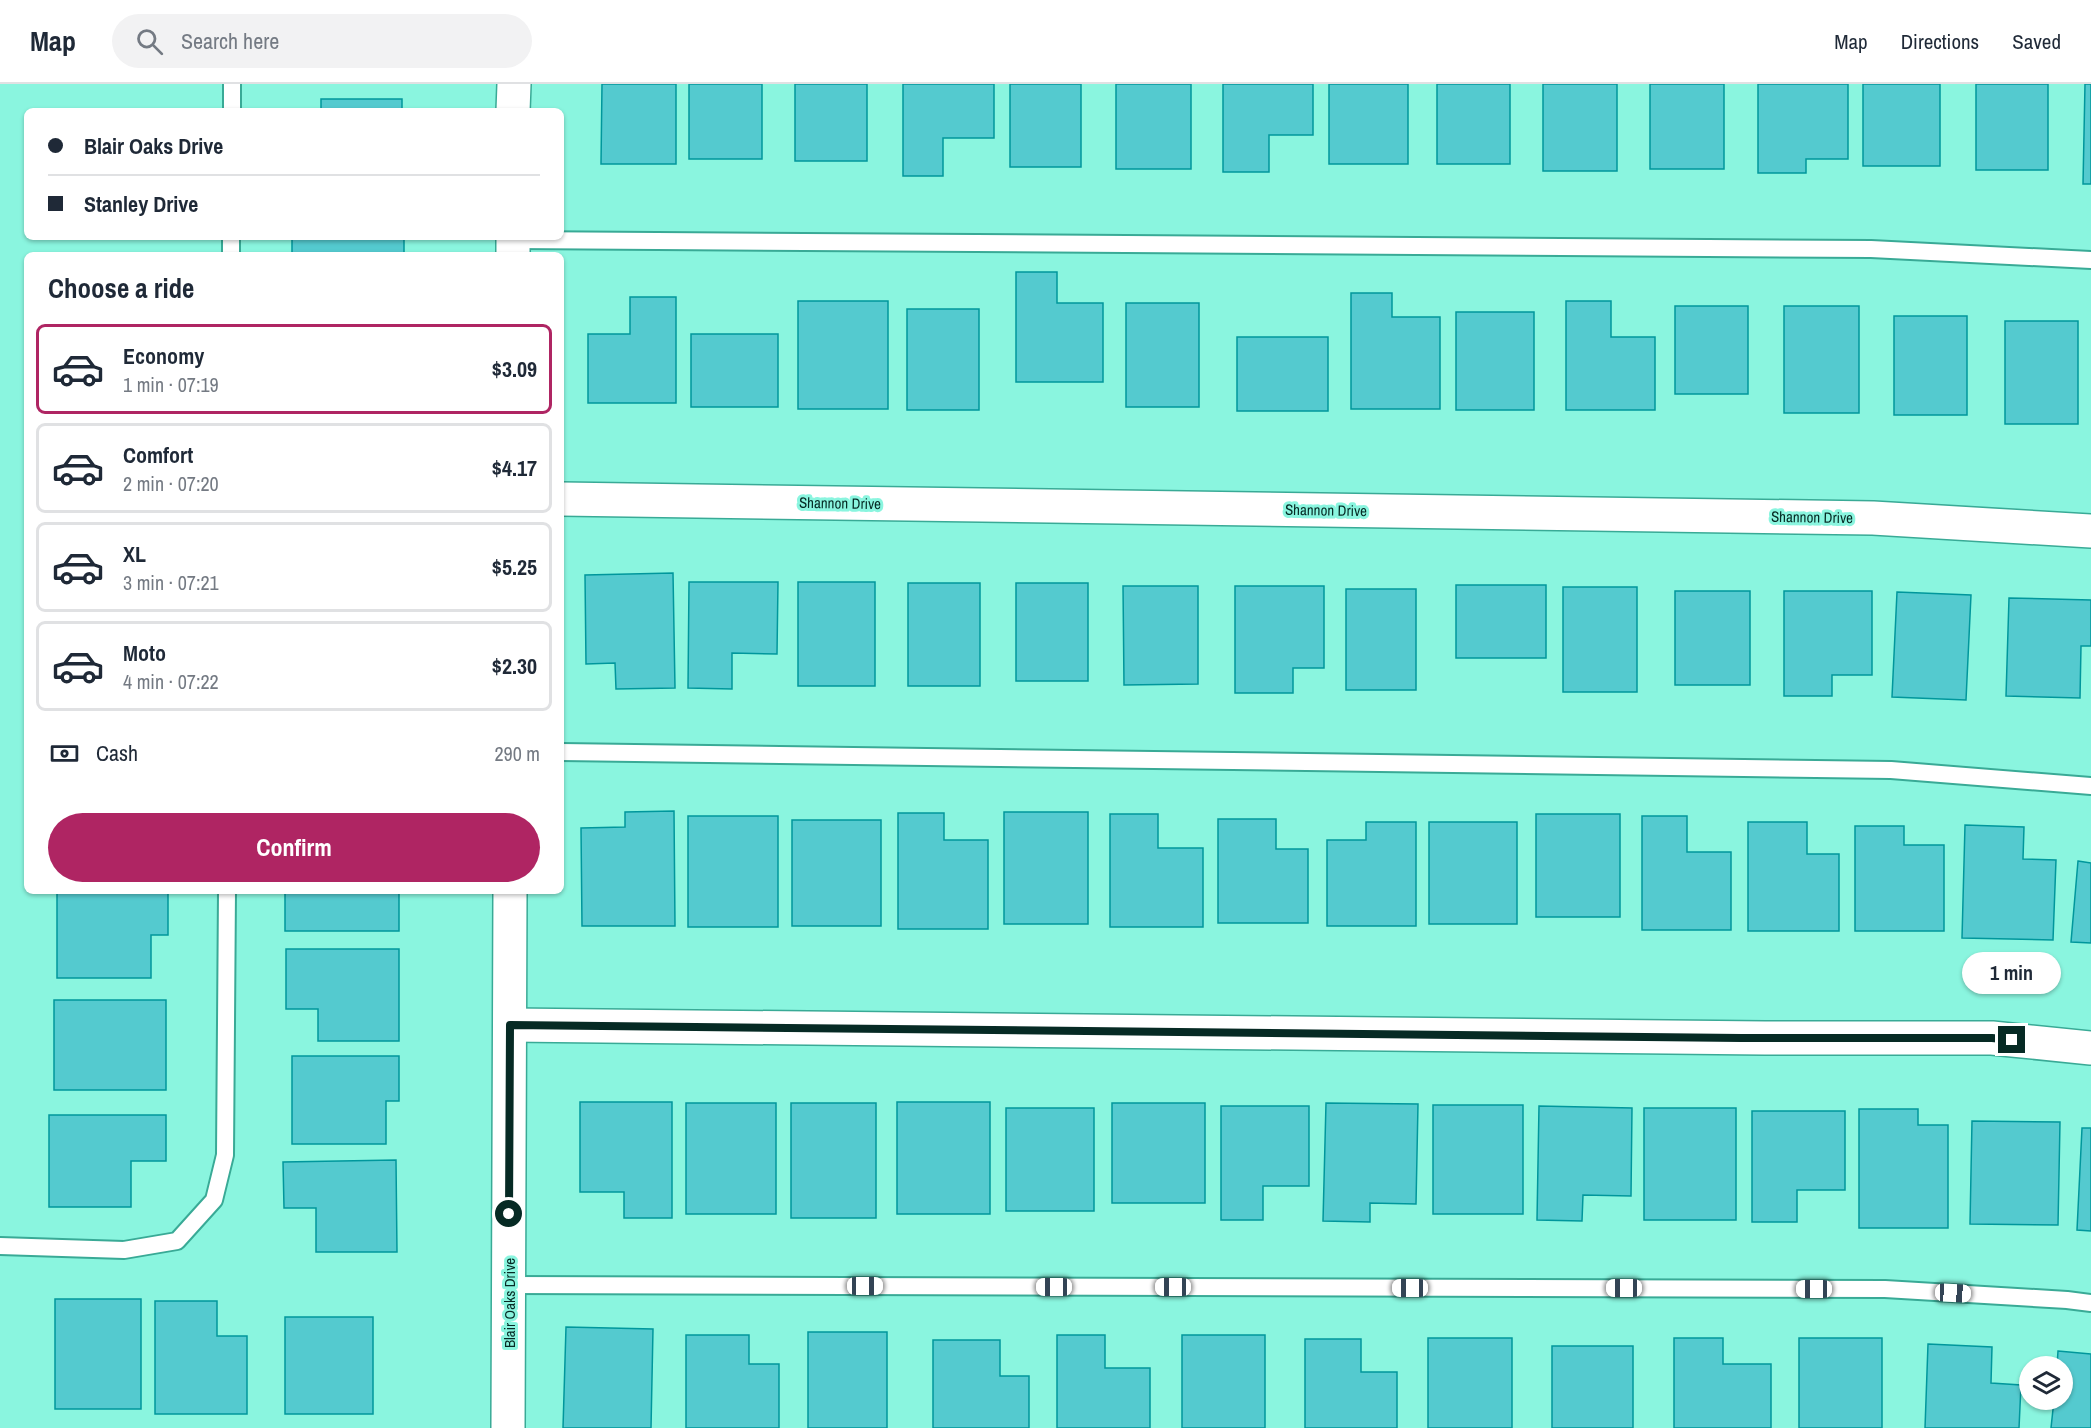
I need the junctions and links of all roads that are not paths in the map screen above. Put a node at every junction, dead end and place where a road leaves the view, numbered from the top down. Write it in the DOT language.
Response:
graph roads {
  1 [pos="232,84"];
  2 [pos="513,84"];
  3 [pos="232,108"];
  4 [pos="513,108"];
  5 [pos="513,244"];
  6 [pos="2091,260"];
  7 [pos="564,499"];
  8 [pos="2091,531"];
  9 [pos="564,752"];
  10 [pos="2091,786"];
  11 [pos="227,894"];
  12 [pos="510,894"];
  13 [pos="510,1025"];
  14 [pos="2091,1048"];
  15 [pos="0,1246"];
  16 [pos="509,1285"];
  17 [pos="2091,1303"];
  18 [pos="508,1428"];
  1 -- 3 [label="lane"];
  2 -- 4 [label="street"];
  5 -- 6 [label="lane"];
  7 -- 8 [label="street, Shannon Drive"];
  9 -- 10 [label="lane"];
  11 -- 15 [label="lane"];
  12 -- 13 [label="street, Blair Oaks Drive"];
  13 -- 14 [label="street"];
  13 -- 16 [label="street, Blair Oaks Drive"];
  16 -- 17 [label="lane"];
  16 -- 18 [label="street, Blair Oaks Drive"];
}
